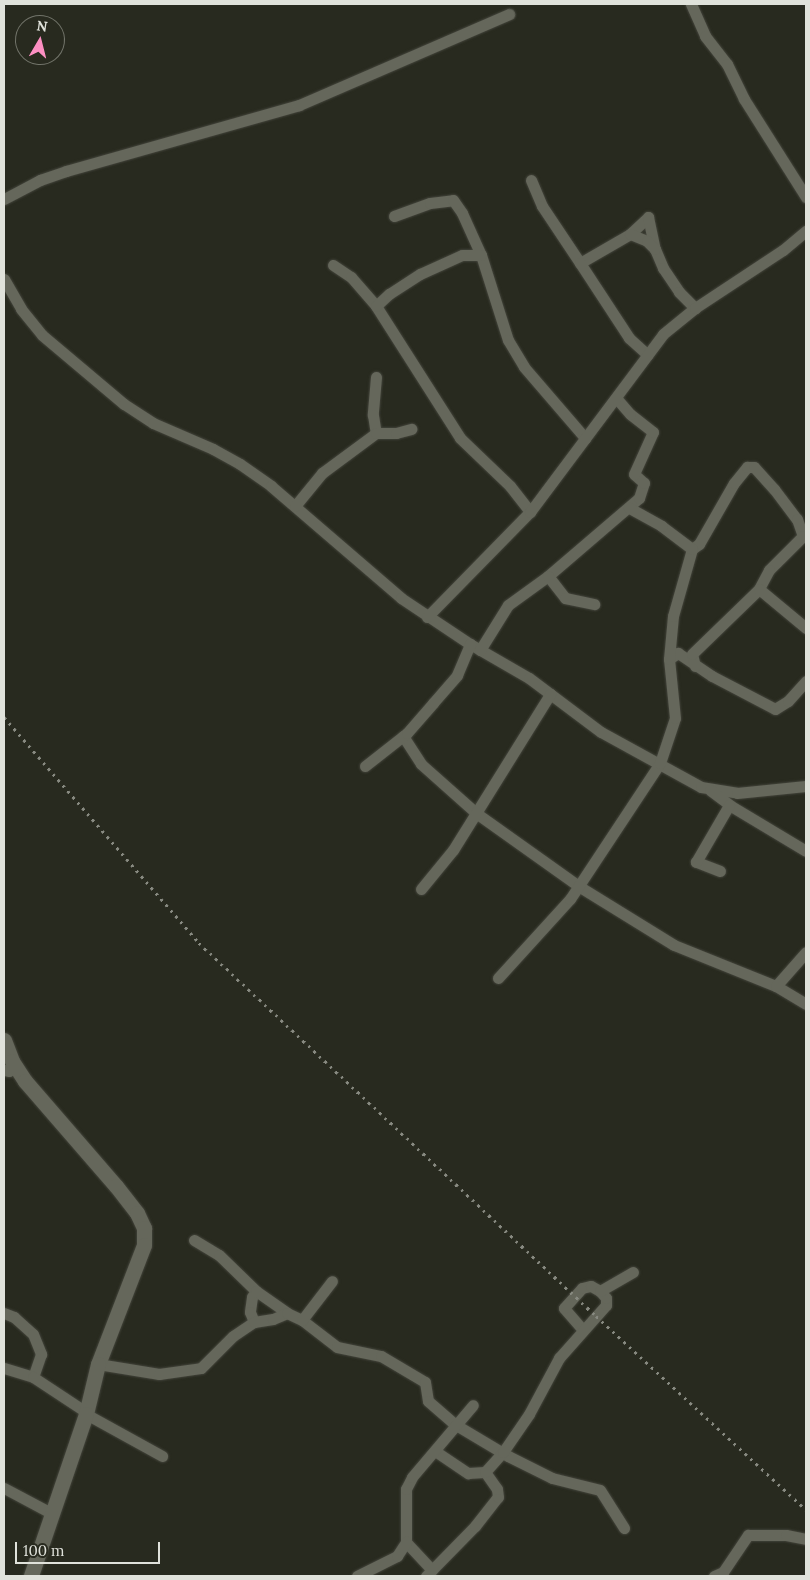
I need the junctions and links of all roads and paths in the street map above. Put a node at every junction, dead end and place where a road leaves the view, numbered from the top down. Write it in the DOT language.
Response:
graph roads {
  1 [pos="691,4"];
  2 [pos="509,14"];
  3 [pos="531,180"];
  4 [pos="806,197"];
  5 [pos="4,199"];
  6 [pos="394,216"];
  7 [pos="806,231"];
  8 [pos="630,234"];
  9 [pos="654,248"];
  10 [pos="481,255"];
  11 [pos="580,263"];
  12 [pos="333,265"];
  13 [pos="4,279"];
  14 [pos="376,306"];
  15 [pos="695,308"];
  16 [pos="648,354"];
  17 [pos="376,377"];
  18 [pos="616,398"];
  19 [pos="411,430"];
  20 [pos="376,433"];
  21 [pos="585,438"];
  22 [pos="295,506"];
  23 [pos="629,508"];
  24 [pos="530,512"];
  25 [pos="805,537"];
  26 [pos="692,549"];
  27 [pos="548,576"];
  28 [pos="759,589"];
  29 [pos="594,604"];
  30 [pos="427,617"];
  31 [pos="806,628"];
  32 [pos="470,644"];
  33 [pos="480,650"];
  34 [pos="669,659"];
  35 [pos="695,666"];
  36 [pos="806,682"];
  37 [pos="550,694"];
  38 [pos="402,736"];
  39 [pos="660,763"];
  40 [pos="365,766"];
  41 [pos="806,786"];
  42 [pos="709,789"];
  43 [pos="729,805"];
  44 [pos="476,813"];
  45 [pos="806,851"];
  46 [pos="720,871"];
  47 [pos="579,886"];
  48 [pos="420,889"];
  49 [pos="806,952"];
  50 [pos="498,978"];
  51 [pos="776,986"];
  52 [pos="806,1004"];
  53 [pos="4,1040"];
  54 [pos="8,1065"];
  55 [pos="194,1240"];
  56 [pos="633,1272"];
  57 [pos="332,1281"];
  58 [pos="256,1291"];
  59 [pos="600,1291"];
  60 [pos="4,1313"];
  61 [pos="287,1313"];
  62 [pos="302,1320"];
  63 [pos="254,1322"];
  64 [pos="582,1330"];
  65 [pos="98,1364"];
  66 [pos="4,1368"];
  67 [pos="33,1377"];
  68 [pos="473,1405"];
  69 [pos="86,1413"];
  70 [pos="456,1425"];
  71 [pos="435,1451"];
  72 [pos="503,1452"];
  73 [pos="162,1456"];
  74 [pos="485,1472"];
  75 [pos="4,1488"];
  76 [pos="51,1513"];
  77 [pos="624,1528"];
  78 [pos="806,1539"];
  79 [pos="406,1542"];
  80 [pos="429,1573"];
  81 [pos="31,1576"];
  82 [pos="357,1576"];
  83 [pos="714,1576"];
  1 -- 4 [label="street"];
  2 -- 5 [label="street"];
  3 -- 11 [label="street"];
  6 -- 10 [label="street"];
  7 -- 15 [label="street"];
  8 -- 9 [label="street"];
  8 -- 9 [label="street"];
  8 -- 11 [label="street"];
  9 -- 15 [label="street"];
  10 -- 14 [label="street"];
  10 -- 21 [label="street"];
  11 -- 16 [label="street"];
  12 -- 14 [label="street"];
  13 -- 22 [label="street"];
  14 -- 24 [label="street"];
  15 -- 16 [label="street"];
  16 -- 18 [label="street"];
  17 -- 20 [label="street"];
  18 -- 21 [label="street"];
  18 -- 23 [label="street"];
  19 -- 20 [label="street"];
  20 -- 22 [label="street"];
  21 -- 24 [label="street"];
  22 -- 30 [label="street"];
  23 -- 26 [label="street"];
  23 -- 27 [label="street"];
  24 -- 30 [label="street"];
  25 -- 26 [label="street"];
  25 -- 28 [label="street"];
  26 -- 34 [label="street"];
  27 -- 29 [label="street"];
  27 -- 33 [label="street"];
  28 -- 31 [label="street"];
  28 -- 35 [label="street"];
  30 -- 32 [label="street"];
  32 -- 33 [label="street"];
  32 -- 38 [label="street"];
  33 -- 37 [label="street"];
  34 -- 35 [label="street"];
  34 -- 39 [label="street"];
  35 -- 36 [label="street"];
  37 -- 39 [label="street"];
  37 -- 44 [label="street"];
  38 -- 40 [label="street"];
  38 -- 44 [label="street"];
  39 -- 42 [label="street"];
  39 -- 47 [label="street"];
  41 -- 42 [label="street"];
  42 -- 43 [label="street"];
  43 -- 45 [label="street"];
  43 -- 46 [label="street"];
  44 -- 47 [label="street"];
  44 -- 48 [label="street"];
  47 -- 50 [label="street"];
  47 -- 51 [label="street"];
  49 -- 51 [label="street"];
  51 -- 52 [label="street"];
  53 -- 54 [label="street"];
  54 -- 65 [label="street"];
  55 -- 58 [label="street"];
  56 -- 59 [label="street"];
  57 -- 62 [label="street"];
  58 -- 61 [label="street"];
  58 -- 63 [label="street"];
  59 -- 64 [label="street"];
  59 -- 64 [label="street"];
  60 -- 67 [label="street"];
  61 -- 62 [label="street"];
  61 -- 63 [label="street"];
  62 -- 70 [label="street"];
  63 -- 65 [label="street"];
  64 -- 72 [label="street"];
  65 -- 69 [label="street"];
  66 -- 67 [label="street"];
  67 -- 69 [label="street"];
  68 -- 70 [label="street"];
  69 -- 73 [label="street"];
  69 -- 76 [label="street"];
  70 -- 71 [label="street"];
  70 -- 72 [label="street"];
  71 -- 74 [label="street"];
  71 -- 79 [label="street"];
  72 -- 74 [label="street"];
  72 -- 77 [label="street"];
  74 -- 80 [label="street"];
  75 -- 76 [label="street"];
  76 -- 81 [label="street"];
  78 -- 83 [label="street"];
  79 -- 80 [label="street"];
  79 -- 82 [label="street"];
}
